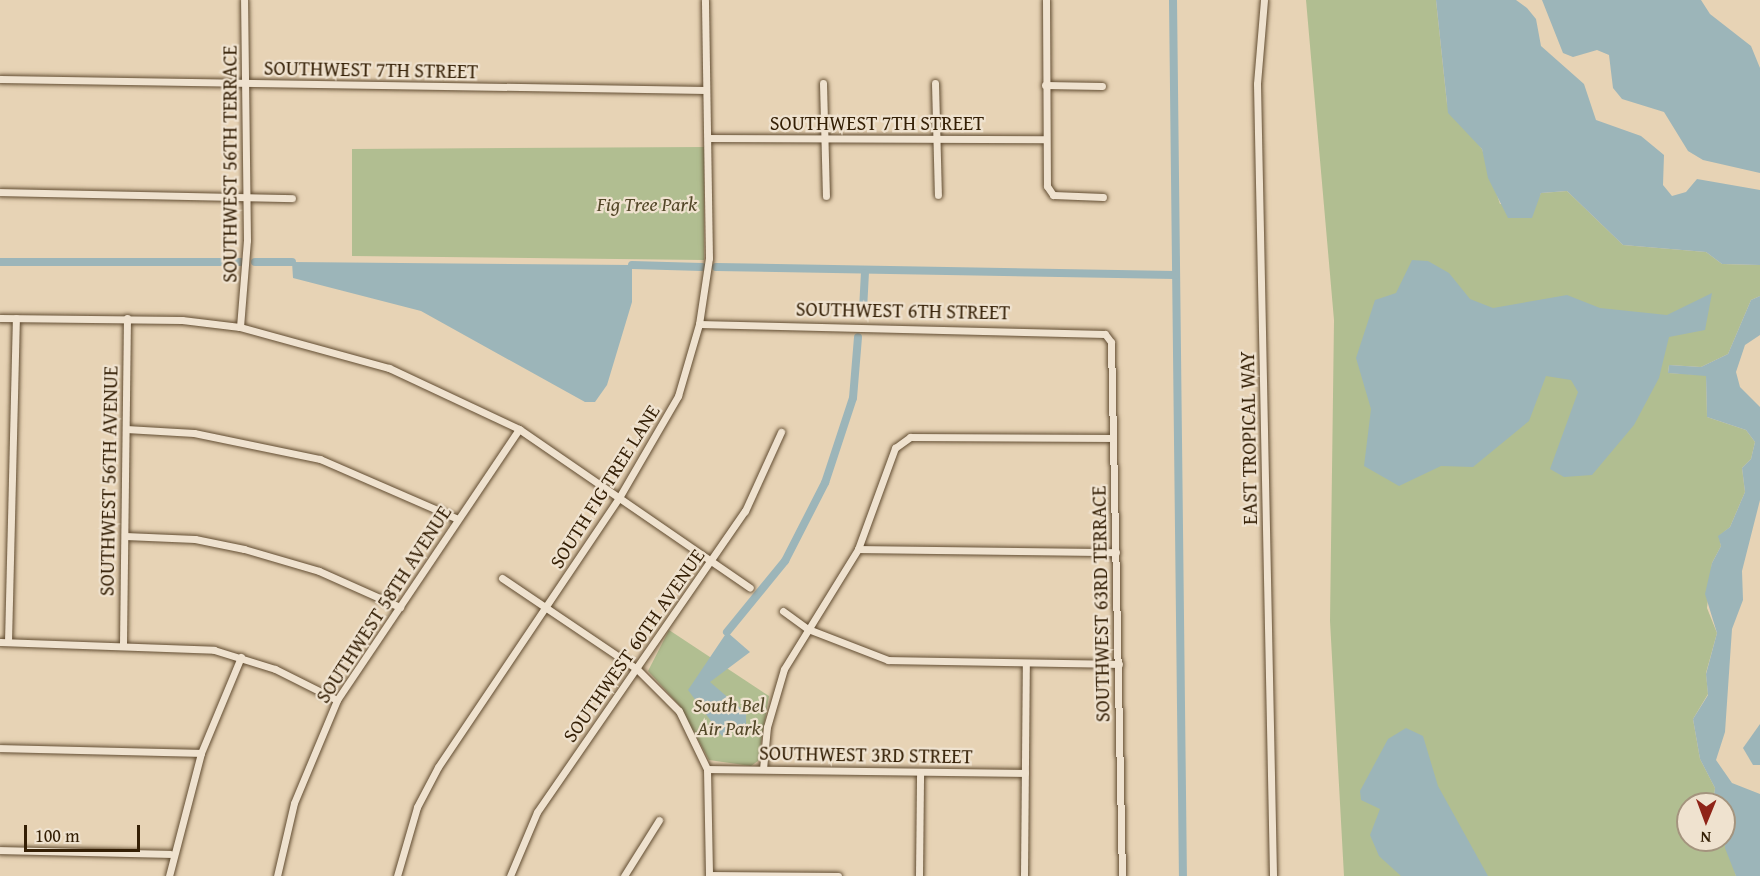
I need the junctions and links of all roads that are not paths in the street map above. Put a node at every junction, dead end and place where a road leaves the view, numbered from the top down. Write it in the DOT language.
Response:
graph roads {
  1 [pos="244,0"];
  2 [pos="705,0"];
  3 [pos="1046,0"];
  4 [pos="1264,0"];
  5 [pos="0,79"];
  6 [pos="245,80"];
  7 [pos="823,83"];
  8 [pos="935,83"];
  9 [pos="1046,85"];
  10 [pos="1102,86"];
  11 [pos="706,90"];
  12 [pos="709,138"];
  13 [pos="825,139"];
  14 [pos="937,139"];
  15 [pos="1046,140"];
  16 [pos="0,192"];
  17 [pos="247,193"];
  18 [pos="938,195"];
  19 [pos="826,196"];
  20 [pos="1103,197"];
  21 [pos="292,198"];
  22 [pos="0,318"];
  23 [pos="16,318"];
  24 [pos="126,318"];
  25 [pos="699,324"];
  26 [pos="240,327"];
  27 [pos="1105,334"];
  28 [pos="126,429"];
  29 [pos="519,429"];
  30 [pos="781,432"];
  31 [pos="1113,438"];
  32 [pos="620,496"];
  33 [pos="458,519"];
  34 [pos="125,536"];
  35 [pos="858,549"];
  36 [pos="1116,552"];
  37 [pos="712,562"];
  38 [pos="502,578"];
  39 [pos="750,588"];
  40 [pos="400,607"];
  41 [pos="546,607"];
  42 [pos="783,611"];
  43 [pos="808,629"];
  44 [pos="0,642"];
  45 [pos="8,642"];
  46 [pos="123,644"];
  47 [pos="241,657"];
  48 [pos="1026,663"];
  49 [pos="1119,664"];
  50 [pos="637,669"];
  51 [pos="337,700"];
  52 [pos="0,748"];
  53 [pos="201,753"];
  54 [pos="707,769"];
  55 [pos="763,769"];
  56 [pos="920,772"];
  57 [pos="1025,772"];
  58 [pos="659,820"];
  59 [pos="0,850"];
  60 [pos="170,854"];
  61 [pos="169,876"];
  62 [pos="277,876"];
  63 [pos="397,876"];
  64 [pos="510,876"];
  65 [pos="624,876"];
  66 [pos="709,876"];
  67 [pos="838,876"];
  68 [pos="919,876"];
  69 [pos="1024,876"];
  70 [pos="1122,876"];
  71 [pos="1273,876"];
  1 -- 6 [label="street, SOUTHWEST 56TH TERRACE"];
  2 -- 11 [label="street, SOUTH FIG TREE LANE"];
  3 -- 9 [label="street"];
  4 -- 71 [label="street, EAST TROPICAL WAY"];
  5 -- 6 [label="street, SOUTHWEST 7TH STREET"];
  6 -- 11 [label="street, SOUTHWEST 7TH STREET"];
  6 -- 17 [label="street, SOUTHWEST 56TH TERRACE"];
  7 -- 13 [label="street"];
  8 -- 14 [label="street"];
  9 -- 10 [label="street"];
  9 -- 15 [label="street"];
  11 -- 12 [label="street, SOUTH FIG TREE LANE"];
  12 -- 13 [label="street, SOUTHWEST 7TH STREET"];
  12 -- 25 [label="street, SOUTH FIG TREE LANE"];
  13 -- 14 [label="street, SOUTHWEST 7TH STREET"];
  13 -- 19 [label="street"];
  14 -- 15 [label="street, SOUTHWEST 7TH STREET"];
  14 -- 18 [label="street"];
  15 -- 20 [label="street"];
  16 -- 17 [label="street"];
  17 -- 21 [label="street"];
  17 -- 26 [label="street, SOUTHWEST 56TH TERRACE"];
  22 -- 23 [label="street"];
  23 -- 24 [label="street"];
  23 -- 45 [label="street"];
  24 -- 26 [label="street"];
  24 -- 28 [label="street, SOUTHWEST 56TH AVENUE"];
  25 -- 27 [label="street, SOUTHWEST 6TH STREET"];
  25 -- 32 [label="street, SOUTH FIG TREE LANE"];
  26 -- 29 [label="street"];
  27 -- 31 [label="street, SOUTHWEST 63RD TERRACE"];
  28 -- 33 [label="street"];
  28 -- 34 [label="street, SOUTHWEST 56TH AVENUE"];
  29 -- 32 [label="street"];
  29 -- 33 [label="street, SOUTHWEST 58TH AVENUE"];
  30 -- 37 [label="street, SOUTHWEST 60TH AVENUE"];
  31 -- 35 [label="street"];
  31 -- 36 [label="street, SOUTHWEST 63RD TERRACE"];
  32 -- 37 [label="street"];
  32 -- 41 [label="street, SOUTH FIG TREE LANE"];
  33 -- 40 [label="street, SOUTHWEST 58TH AVENUE"];
  34 -- 40 [label="street"];
  34 -- 46 [label="street, SOUTHWEST 56TH AVENUE"];
  35 -- 36 [label="street"];
  35 -- 43 [label="street"];
  36 -- 49 [label="street, SOUTHWEST 63RD TERRACE"];
  37 -- 39 [label="street"];
  37 -- 50 [label="street, SOUTHWEST 60TH AVENUE"];
  38 -- 41 [label="street"];
  40 -- 51 [label="street, SOUTHWEST 58TH AVENUE"];
  41 -- 50 [label="street"];
  41 -- 63 [label="street, SOUTH FIG TREE LANE"];
  42 -- 43 [label="street"];
  43 -- 48 [label="street"];
  43 -- 55 [label="street"];
  44 -- 45 [label="street"];
  45 -- 46 [label="street"];
  46 -- 47 [label="street"];
  47 -- 51 [label="street"];
  47 -- 53 [label="street"];
  48 -- 49 [label="street"];
  48 -- 57 [label="street"];
  49 -- 70 [label="street, SOUTHWEST 63RD TERRACE"];
  50 -- 54 [label="street"];
  50 -- 64 [label="street, SOUTHWEST 60TH AVENUE"];
  51 -- 62 [label="street, SOUTHWEST 58TH AVENUE"];
  52 -- 53 [label="street"];
  53 -- 60 [label="street"];
  54 -- 55 [label="street, SOUTHWEST 3RD STREET"];
  54 -- 66 [label="street"];
  55 -- 56 [label="street, SOUTHWEST 3RD STREET"];
  56 -- 57 [label="street, SOUTHWEST 3RD STREET"];
  56 -- 68 [label="street"];
  57 -- 69 [label="street"];
  58 -- 65 [label="street"];
  59 -- 60 [label="street"];
  60 -- 61 [label="street"];
  66 -- 67 [label="street"];
}
